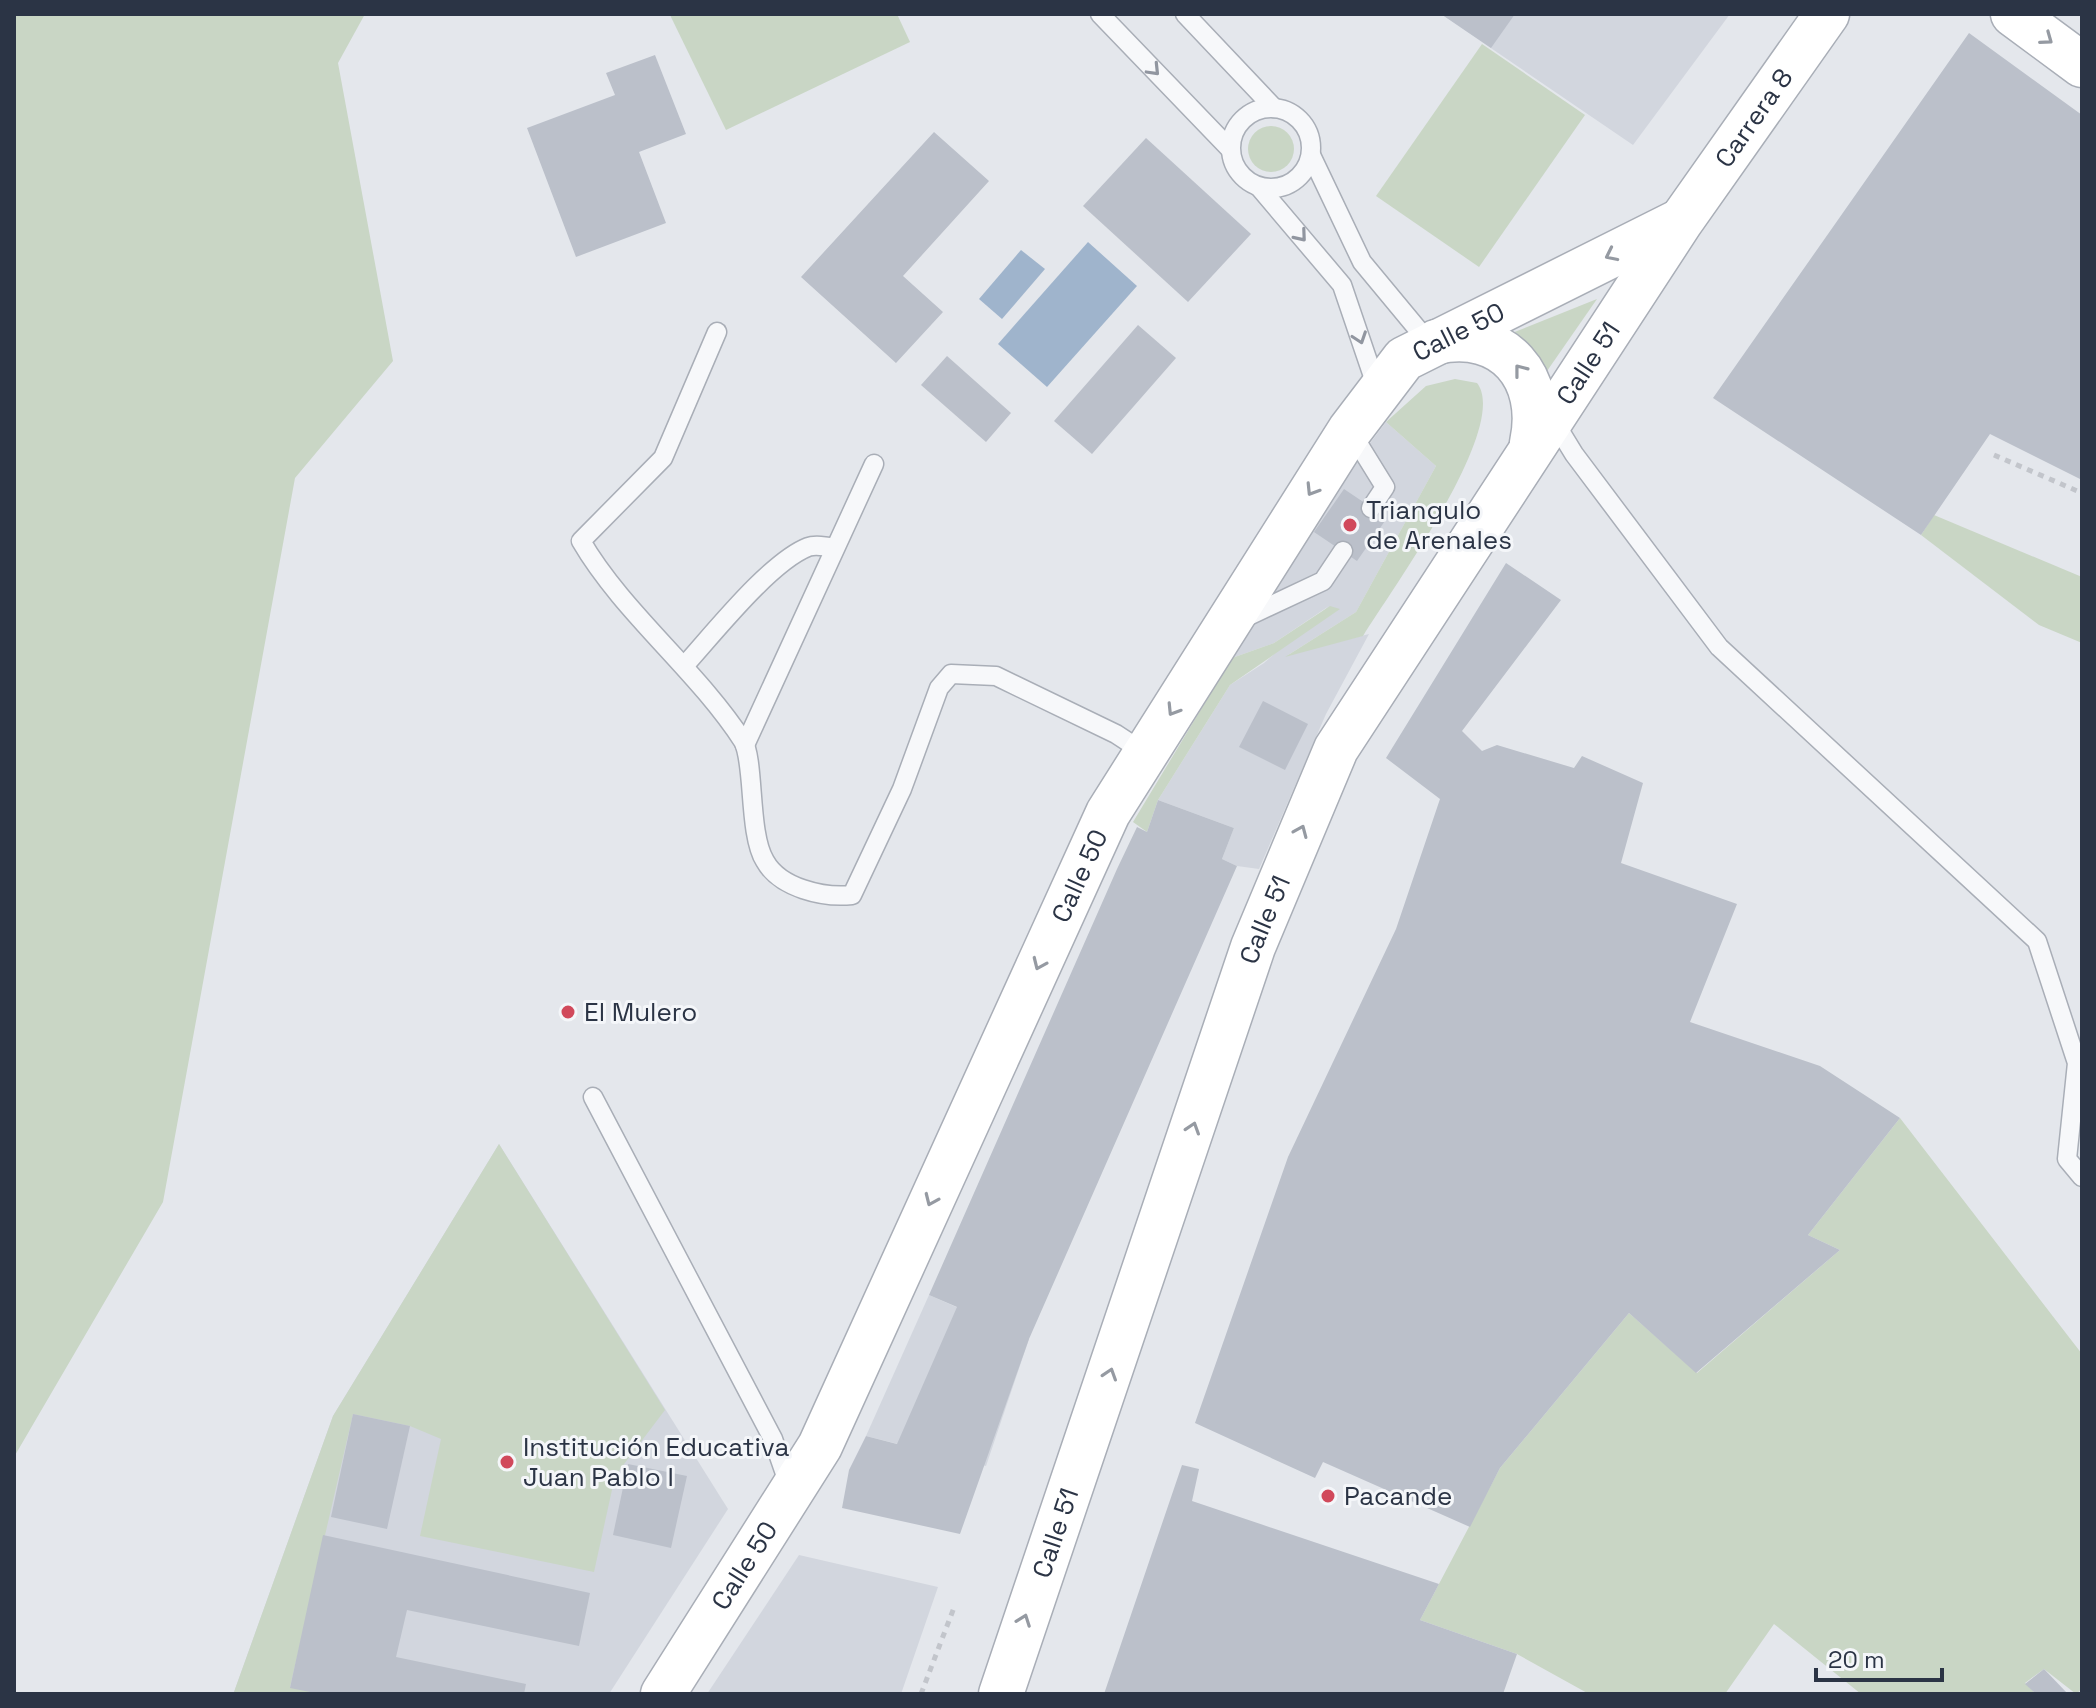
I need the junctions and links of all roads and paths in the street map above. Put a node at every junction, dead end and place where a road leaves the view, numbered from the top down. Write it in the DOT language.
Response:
graph roads {
  1 [pos="1100,14"];
  2 [pos="1185,14"];
  3 [pos="1827,14"];
  4 [pos="2013,14"];
  5 [pos="2082,65"];
  6 [pos="1274,108"];
  7 [pos="1230,149"];
  8 [pos="1311,155"];
  9 [pos="1259,187"];
  10 [pos="1681,221"];
  11 [pos="717,332"];
  12 [pos="1430,344"];
  13 [pos="1378,391"];
  14 [pos="1350,430"];
  15 [pos="1542,430"];
  16 [pos="1994,455"];
  17 [pos="874,464"];
  18 [pos="2082,493"];
  19 [pos="1371,508"];
  20 [pos="833,547"];
  21 [pos="1343,551"];
  22 [pos="1225,627"];
  23 [pos="685,665"];
  24 [pos="745,745"];
  25 [pos="1145,753"];
  26 [pos="593,1097"];
  27 [pos="2082,1177"];
  28 [pos="791,1492"];
  29 [pos="955,1605"];
  30 [pos="663,1694"];
  31 [pos="921,1694"];
  32 [pos="1001,1694"];
  1 -- 7 [label="lane, one-way"];
  2 -- 6 [label="lane"];
  3 -- 10 [label="main road, Carrera 8"];
  4 -- 5 [label="main road, one-way"];
  6 -- 7 [label="lane"];
  6 -- 8 [label="lane"];
  7 -- 9 [label="lane"];
  8 -- 9 [label="lane"];
  8 -- 12 [label="lane"];
  9 -- 13 [label="lane, one-way"];
  10 -- 12 [label="main road, Calle 50, one-way"];
  10 -- 15 [label="main road, Calle 51"];
  11 -- 23 [label="lane"];
  12 -- 13 [label="main road, Calle 50"];
  15 -- 12 [label="main road, one-way"];
  13 -- 14 [label="main road, Calle 50"];
  14 -- 19 [label="lane"];
  14 -- 22 [label="main road, Calle 50, one-way"];
  15 -- 27 [label="lane"];
  32 -- 15 [label="main road, Calle 51, one-way"];
  16 -- 18 [label="path"];
  17 -- 20 [label="lane"];
  20 -- 23 [label="lane"];
  20 -- 24 [label="lane"];
  21 -- 22 [label="lane"];
  22 -- 25 [label="main road, Calle 50, one-way"];
  23 -- 24 [label="lane"];
  24 -- 25 [label="lane"];
  25 -- 28 [label="main road, Calle 50, one-way"];
  26 -- 28 [label="lane"];
  28 -- 30 [label="main road, Calle 50"];
  29 -- 31 [label="path"];
}
